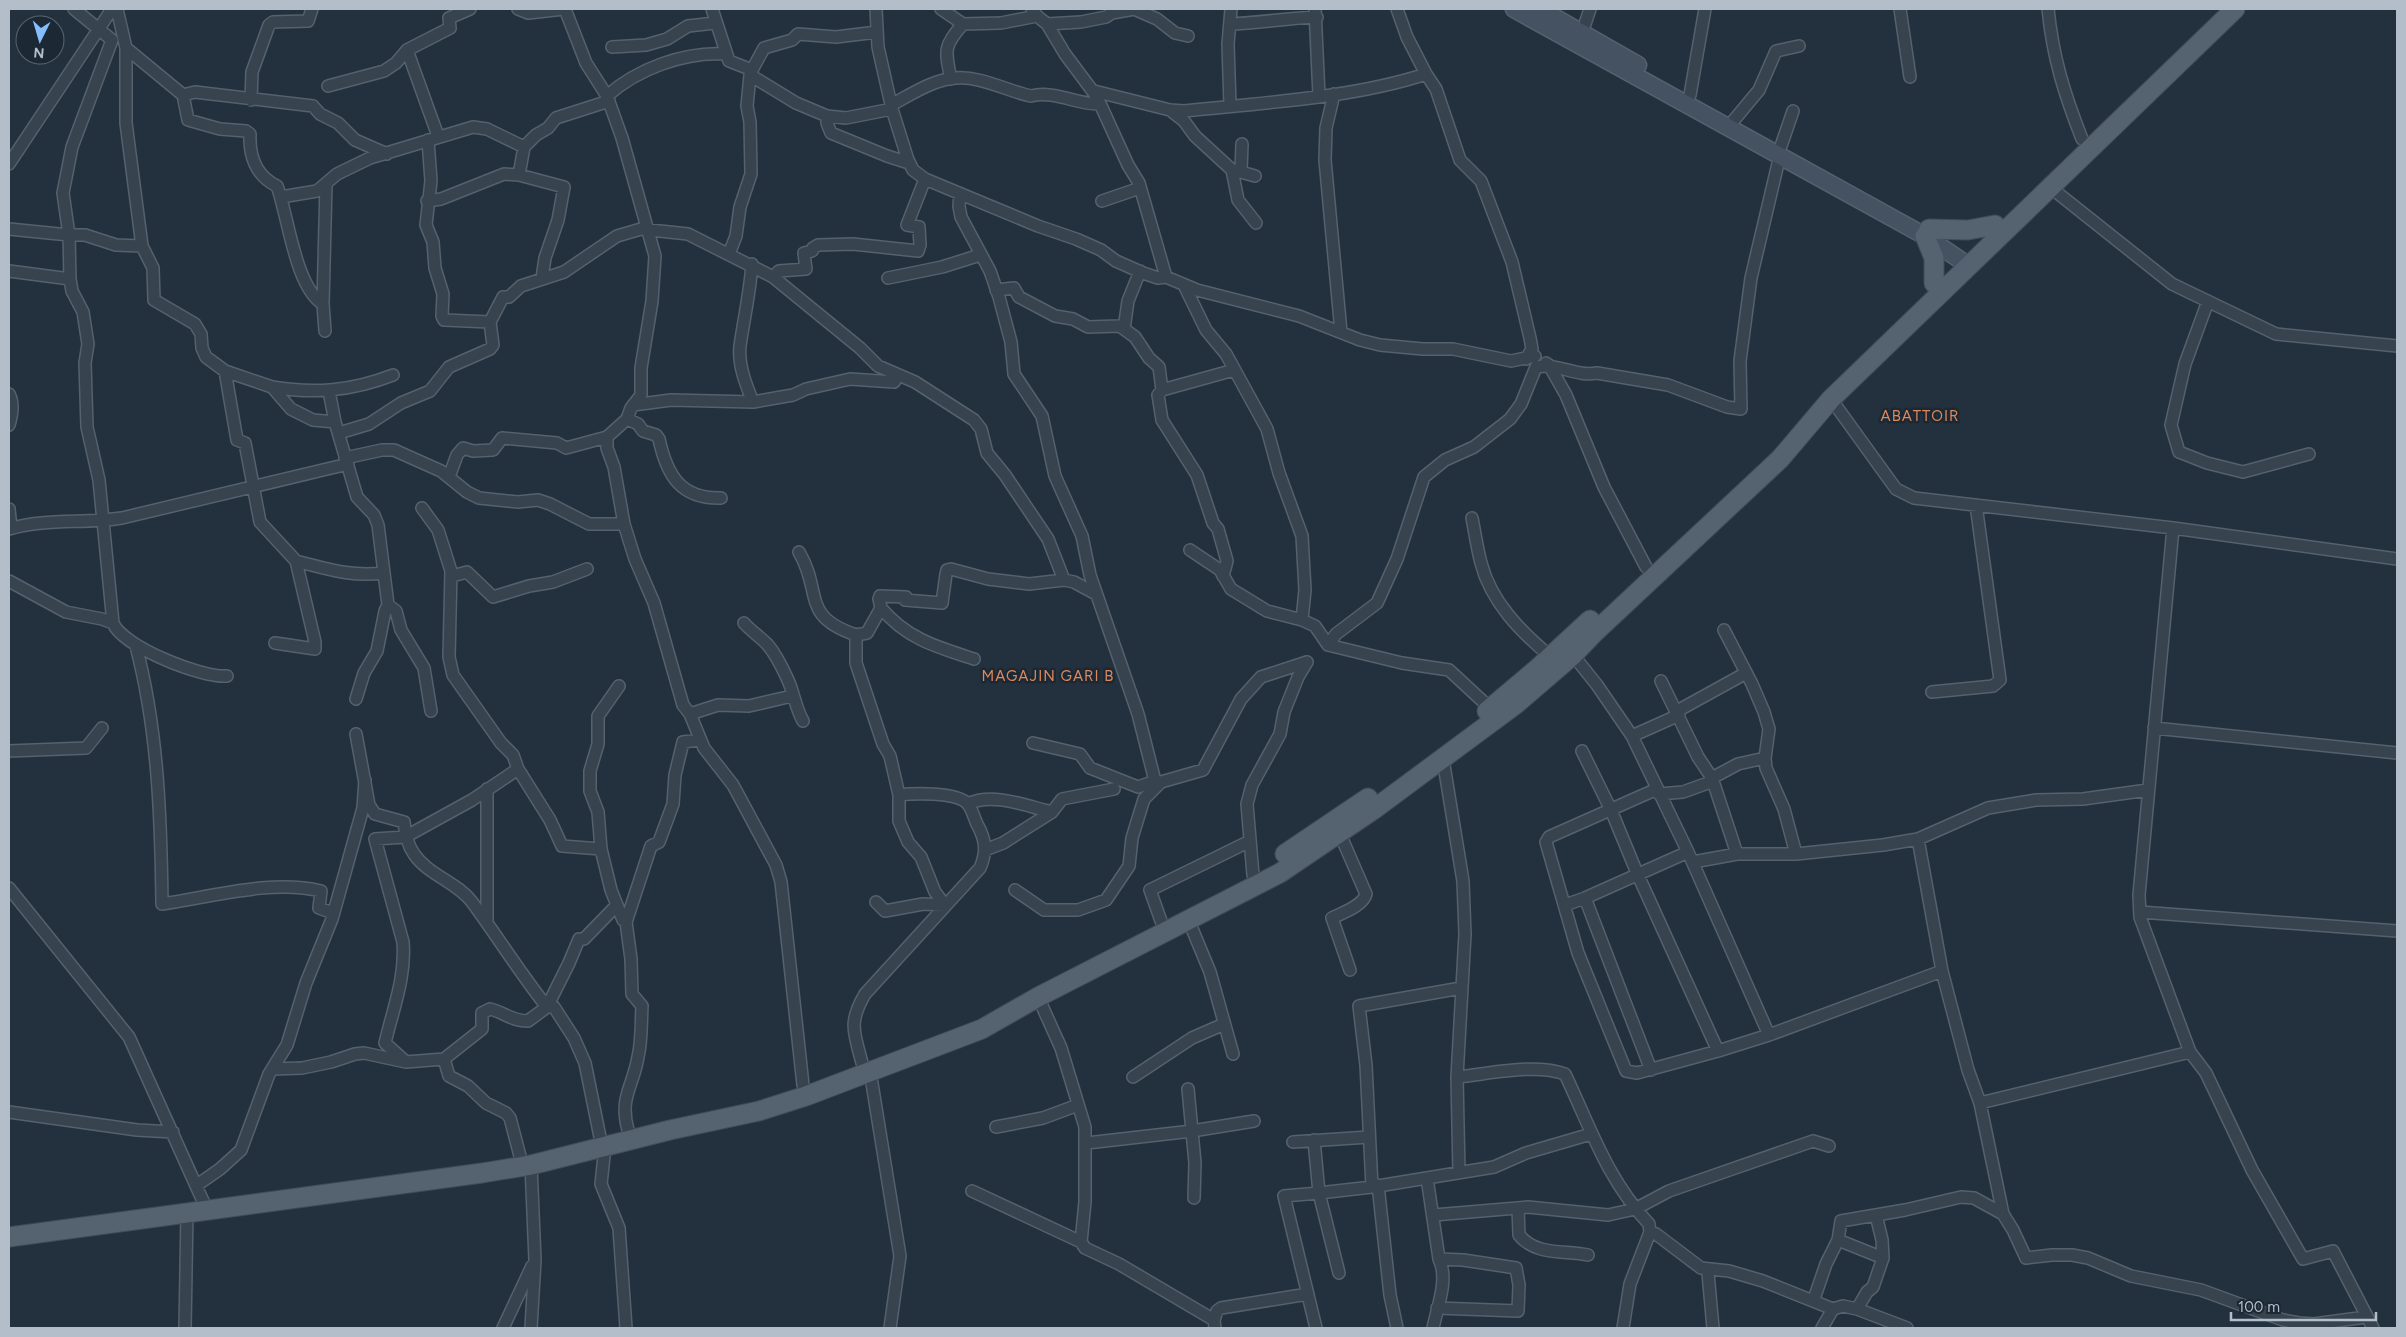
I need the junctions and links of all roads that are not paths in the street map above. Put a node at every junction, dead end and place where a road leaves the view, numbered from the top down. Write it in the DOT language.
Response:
graph roads {
  1 [pos="74,9"];
  2 [pos="112,9"];
  3 [pos="117,9"];
  4 [pos="312,9"];
  5 [pos="470,9"];
  6 [pos="518,9"];
  7 [pos="564,9"];
  8 [pos="712,9"];
  9 [pos="876,9"];
  10 [pos="941,9"];
  11 [pos="1231,9"];
  12 [pos="1397,9"];
  13 [pos="1514,9"];
  14 [pos="1540,9"];
  15 [pos="1590,9"];
  16 [pos="1705,9"];
  17 [pos="1900,9"];
  18 [pos="2048,9"];
  19 [pos="2217,9"];
  20 [pos="2235,9"];
  21 [pos="1035,12"];
  22 [pos="1316,13"];
  23 [pos="715,23"];
  24 [pos="963,24"];
  25 [pos="1047,24"];
  26 [pos="1230,24"];
  27 [pos="98,30"];
  28 [pos="877,32"];
  29 [pos="1582,33"];
  30 [pos="1188,36"];
  31 [pos="612,46"];
  32 [pos="1799,46"];
  33 [pos="126,48"];
  34 [pos="408,50"];
  35 [pos="726,54"];
  36 [pos="751,73"];
  37 [pos="1426,74"];
  38 [pos="1910,77"];
  39 [pos="951,79"];
  40 [pos="328,86"];
  41 [pos="1094,91"];
  42 [pos="1334,94"];
  43 [pos="183,95"];
  44 [pos="1690,95"];
  45 [pos="1319,96"];
  46 [pos="608,99"];
  47 [pos="251,100"];
  48 [pos="1100,104"];
  49 [pos="1230,106"];
  50 [pos="892,107"];
  51 [pos="1170,110"];
  52 [pos="1793,111"];
  53 [pos="827,116"];
  54 [pos="1734,120"];
  55 [pos="433,138"];
  56 [pos="2082,139"];
  57 [pos="1242,144"];
  58 [pos="524,147"];
  59 [pos="1781,151"];
  60 [pos="387,154"];
  61 [pos="909,163"];
  62 [pos="9,164"];
  63 [pos="1237,170"];
  64 [pos="519,175"];
  65 [pos="1254,176"];
  66 [pos="924,179"];
  67 [pos="326,184"];
  68 [pos="2050,187"];
  69 [pos="1140,188"];
  70 [pos="960,194"];
  71 [pos="281,197"];
  72 [pos="427,201"];
  73 [pos="1102,201"];
  74 [pos="1256,223"];
  75 [pos="1995,225"];
  76 [pos="9,228"];
  77 [pos="648,231"];
  78 [pos="1927,232"];
  79 [pos="69,235"];
  80 [pos="142,246"];
  81 [pos="729,254"];
  82 [pos="980,255"];
  83 [pos="1968,258"];
  84 [pos="752,264"];
  85 [pos="9,271"];
  86 [pos="1140,271"];
  87 [pos="773,277"];
  88 [pos="1166,277"];
  89 [pos="542,278"];
  90 [pos="888,278"];
  91 [pos="70,279"];
  92 [pos="1934,282"];
  93 [pos="1184,286"];
  94 [pos="996,290"];
  95 [pos="2208,301"];
  96 [pos="323,304"];
  97 [pos="490,322"];
  98 [pos="1124,329"];
  99 [pos="325,331"];
  100 [pos="1341,332"];
  101 [pos="2397,346"];
  102 [pos="1531,355"];
  103 [pos="1549,365"];
  104 [pos="1234,370"];
  105 [pos="225,371"];
  106 [pos="392,375"];
  107 [pos="898,376"];
  108 [pos="272,387"];
  109 [pos="1162,390"];
  110 [pos="329,391"];
  111 [pos="9,394"];
  112 [pos="1831,399"];
  113 [pos="753,402"];
  114 [pos="633,406"];
  115 [pos="627,419"];
  116 [pos="9,425"];
  117 [pos="337,427"];
  118 [pos="606,436"];
  119 [pos="2308,454"];
  120 [pos="346,461"];
  121 [pos="449,477"];
  122 [pos="254,485"];
  123 [pos="721,498"];
  124 [pos="1976,505"];
  125 [pos="422,508"];
  126 [pos="9,509"];
  127 [pos="1472,518"];
  128 [pos="103,521"];
  129 [pos="624,524"];
  130 [pos="2173,528"];
  131 [pos="10,529"];
  132 [pos="1190,550"];
  133 [pos="799,552"];
  134 [pos="2397,559"];
  135 [pos="296,560"];
  136 [pos="1646,567"];
  137 [pos="587,569"];
  138 [pos="384,572"];
  139 [pos="452,576"];
  140 [pos="1223,576"];
  141 [pos="1064,580"];
  142 [pos="9,581"];
  143 [pos="1096,594"];
  144 [pos="388,605"];
  145 [pos="881,608"];
  146 [pos="1302,620"];
  147 [pos="744,622"];
  148 [pos="113,623"];
  149 [pos="1724,630"];
  150 [pos="856,635"];
  151 [pos="275,644"];
  152 [pos="1328,645"];
  153 [pos="136,646"];
  154 [pos="1573,655"];
  155 [pos="1551,657"];
  156 [pos="974,659"];
  157 [pos="1746,673"];
  158 [pos="227,676"];
  159 [pos="1661,680"];
  160 [pos="619,686"];
  161 [pos="1932,692"];
  162 [pos="792,696"];
  163 [pos="356,699"];
  164 [pos="1490,708"];
  165 [pos="431,711"];
  166 [pos="690,714"];
  167 [pos="1679,715"];
  168 [pos="803,721"];
  169 [pos="102,728"];
  170 [pos="2154,728"];
  171 [pos="356,734"];
  172 [pos="1632,736"];
  173 [pos="700,740"];
  174 [pos="1033,743"];
  175 [pos="9,751"];
  176 [pos="1582,751"];
  177 [pos="2397,753"];
  178 [pos="1765,758"];
  179 [pos="1443,759"];
  180 [pos="518,769"];
  181 [pos="1712,778"];
  182 [pos="365,780"];
  183 [pos="1158,781"];
  184 [pos="1114,788"];
  185 [pos="487,789"];
  186 [pos="2148,790"];
  187 [pos="1658,792"];
  188 [pos="899,795"];
  189 [pos="968,804"];
  190 [pos="1612,810"];
  191 [pos="1052,812"];
  192 [pos="1340,834"];
  193 [pos="405,837"];
  194 [pos="1918,840"];
  195 [pos="1250,841"];
  196 [pos="602,849"];
  197 [pos="985,850"];
  198 [pos="1737,854"];
  199 [pos="1796,854"];
  200 [pos="1690,857"];
  201 [pos="1637,873"];
  202 [pos="1253,875"];
  203 [pos="9,888"];
  204 [pos="1015,890"];
  205 [pos="1585,898"];
  206 [pos="876,902"];
  207 [pos="617,905"];
  208 [pos="945,905"];
  209 [pos="1565,905"];
  210 [pos="2140,912"];
  211 [pos="333,913"];
  212 [pos="1188,919"];
  213 [pos="487,920"];
  214 [pos="1161,921"];
  215 [pos="626,922"];
  216 [pos="2397,931"];
  217 [pos="1350,970"];
  218 [pos="1942,971"];
  219 [pos="1461,988"];
  220 [pos="1038,997"];
  221 [pos="546,1008"];
  222 [pos="1224,1024"];
  223 [pos="1769,1035"];
  224 [pos="913,1050"];
  225 [pos="1718,1052"];
  226 [pos="2190,1052"];
  227 [pos="1234,1054"];
  228 [pos="444,1059"];
  229 [pos="406,1062"];
  230 [pos="874,1064"];
  231 [pos="272,1069"];
  232 [pos="1651,1070"];
  233 [pos="1133,1077"];
  234 [pos="1457,1077"];
  235 [pos="803,1085"];
  236 [pos="1188,1089"];
  237 [pos="1980,1103"];
  238 [pos="1078,1105"];
  239 [pos="9,1112"];
  240 [pos="1254,1121"];
  241 [pos="996,1127"];
  242 [pos="628,1130"];
  243 [pos="1192,1131"];
  244 [pos="173,1132"];
  245 [pos="1591,1134"];
  246 [pos="1369,1138"];
  247 [pos="1314,1140"];
  248 [pos="602,1142"];
  249 [pos="1293,1142"];
  250 [pos="1087,1143"];
  251 [pos="1829,1146"];
  252 [pos="526,1160"];
  253 [pos="1459,1173"];
  254 [pos="1428,1178"];
  255 [pos="1375,1186"];
  256 [pos="972,1191"];
  257 [pos="1319,1193"];
  258 [pos="202,1198"];
  259 [pos="1194,1198"];
  260 [pos="1518,1208"];
  261 [pos="1635,1208"];
  262 [pos="186,1213"];
  263 [pos="2003,1214"];
  264 [pos="1434,1215"];
  265 [pos="1876,1215"];
  266 [pos="9,1225"];
  267 [pos="1650,1232"];
  268 [pos="9,1238"];
  269 [pos="1838,1240"];
  270 [pos="1081,1242"];
  271 [pos="1588,1255"];
  272 [pos="1883,1258"];
  273 [pos="1439,1259"];
  274 [pos="534,1260"];
  275 [pos="1712,1269"];
  276 [pos="1339,1273"];
  277 [pos="1308,1294"];
  278 [pos="1814,1299"];
  279 [pos="1437,1308"];
  280 [pos="1833,1309"];
  281 [pos="1857,1309"];
  282 [pos="2366,1316"];
  283 [pos="1214,1324"];
  284 [pos="185,1328"];
  285 [pos="502,1328"];
  286 [pos="531,1328"];
  287 [pos="626,1328"];
  288 [pos="890,1328"];
  289 [pos="1316,1328"];
  290 [pos="1397,1328"];
  291 [pos="1433,1328"];
  292 [pos="1622,1328"];
  293 [pos="1713,1328"];
  294 [pos="1822,1328"];
  295 [pos="1907,1328"];
  296 [pos="2373,1328"];
  1 -- 27 [label="street"];
  2 -- 27 [label="street"];
  3 -- 33 [label="street"];
  4 -- 47 [label="street"];
  5 -- 34 [label="street"];
  6 -- 7 [label="street"];
  7 -- 46 [label="street"];
  8 -- 23 [label="street"];
  9 -- 28 [label="street"];
  10 -- 24 [label="street"];
  11 -- 26 [label="street"];
  12 -- 37 [label="street"];
  13 -- 59 [label="main road"];
  14 -- 29 [label="main road"];
  15 -- 29 [label="street"];
  16 -- 44 [label="street"];
  17 -- 38 [label="street"];
  18 -- 56 [label="street"];
  19 -- 56 [label="main road"];
  20 -- 68 [label="main road"];
  21 -- 24 [label="street"];
  21 -- 25 [label="street"];
  22 -- 26 [label="street"];
  22 -- 45 [label="street"];
  23 -- 31 [label="street"];
  23 -- 35 [label="street"];
  24 -- 39 [label="street"];
  25 -- 30 [label="street"];
  25 -- 41 [label="street"];
  26 -- 49 [label="street"];
  27 -- 62 [label="street"];
  27 -- 79 [label="street"];
  28 -- 36 [label="street"];
  28 -- 50 [label="street"];
  29 -- 44 [label="main road"];
  32 -- 54 [label="street"];
  33 -- 43 [label="street"];
  33 -- 80 [label="street"];
  34 -- 40 [label="street"];
  34 -- 55 [label="street"];
  35 -- 36 [label="street"];
  35 -- 46 [label="street"];
  36 -- 53 [label="street"];
  36 -- 81 [label="street"];
  37 -- 42 [label="street"];
  37 -- 102 [label="street"];
  39 -- 48 [label="street"];
  39 -- 50 [label="street"];
  41 -- 48 [label="street"];
  41 -- 51 [label="street"];
  42 -- 45 [label="street"];
  42 -- 100 [label="street"];
  43 -- 47 [label="street"];
  43 -- 71 [label="street"];
  44 -- 54 [label="main road"];
  45 -- 49 [label="street"];
  46 -- 58 [label="street"];
  46 -- 77 [label="street"];
  47 -- 60 [label="street"];
  48 -- 69 [label="street"];
  49 -- 51 [label="street"];
  50 -- 53 [label="street"];
  50 -- 61 [label="street"];
  51 -- 63 [label="street"];
  52 -- 59 [label="street"];
  53 -- 61 [label="street"];
  54 -- 59 [label="main road"];
  55 -- 58 [label="street"];
  55 -- 60 [label="street"];
  55 -- 72 [label="street"];
  56 -- 75 [label="main road"];
  57 -- 63 [label="street"];
  58 -- 64 [label="street"];
  59 -- 78 [label="main road"];
  59 -- 103 [label="street"];
  60 -- 67 [label="street"];
  61 -- 66 [label="street"];
  63 -- 65 [label="street"];
  63 -- 74 [label="street"];
  64 -- 72 [label="street"];
  64 -- 89 [label="street"];
  66 -- 70 [label="street"];
  66 -- 87 [label="street"];
  67 -- 71 [label="street"];
  67 -- 96 [label="street"];
  68 -- 83 [label="main road"];
  68 -- 95 [label="street"];
  69 -- 73 [label="street"];
  69 -- 88 [label="street"];
  70 -- 82 [label="street"];
  70 -- 86 [label="street"];
  71 -- 96 [label="street"];
  72 -- 97 [label="street"];
  75 -- 78 [label="main road"];
  75 -- 83 [label="main road"];
  76 -- 79 [label="street"];
  77 -- 81 [label="street"];
  77 -- 89 [label="street"];
  77 -- 114 [label="street"];
  78 -- 83 [label="main road"];
  78 -- 92 [label="main road"];
  79 -- 80 [label="street"];
  79 -- 91 [label="street"];
  80 -- 105 [label="street"];
  81 -- 84 [label="street"];
  82 -- 90 [label="street"];
  82 -- 94 [label="street"];
  83 -- 92 [label="main road"];
  83 -- 112 [label="main road"];
  84 -- 87 [label="street"];
  84 -- 113 [label="street"];
  85 -- 91 [label="street"];
  86 -- 88 [label="street"];
  86 -- 98 [label="street"];
  87 -- 107 [label="street"];
  88 -- 93 [label="street"];
  89 -- 97 [label="street"];
  91 -- 128 [label="street"];
  92 -- 136 [label="main road"];
  93 -- 100 [label="street"];
  93 -- 104 [label="street"];
  94 -- 98 [label="street"];
  94 -- 143 [label="street"];
  95 -- 101 [label="street"];
  95 -- 119 [label="street"];
  96 -- 99 [label="street"];
  97 -- 117 [label="street"];
  98 -- 109 [label="street"];
  100 -- 102 [label="street"];
  102 -- 103 [label="street"];
  103 -- 136 [label="street"];
  103 -- 152 [label="street"];
  104 -- 109 [label="street"];
  104 -- 146 [label="street"];
  105 -- 108 [label="street"];
  105 -- 122 [label="street"];
  106 -- 110 [label="street"];
  107 -- 113 [label="street"];
  107 -- 141 [label="street"];
  108 -- 110 [label="street"];
  108 -- 117 [label="street"];
  109 -- 140 [label="street"];
  110 -- 117 [label="street"];
  111 -- 116 [label="street"];
  112 -- 124 [label="street"];
  112 -- 154 [label="main road"];
  113 -- 114 [label="street"];
  114 -- 115 [label="street"];
  115 -- 118 [label="street"];
  115 -- 123 [label="street"];
  117 -- 120 [label="street"];
  118 -- 121 [label="street"];
  118 -- 129 [label="street"];
  120 -- 121 [label="street"];
  120 -- 122 [label="street"];
  120 -- 138 [label="street"];
  121 -- 129 [label="street"];
  122 -- 128 [label="street"];
  122 -- 135 [label="street"];
  124 -- 130 [label="street"];
  124 -- 161 [label="street"];
  125 -- 139 [label="street"];
  126 -- 131 [label="street"];
  127 -- 155 [label="street"];
  128 -- 131 [label="street"];
  128 -- 148 [label="street"];
  129 -- 166 [label="street"];
  130 -- 134 [label="street"];
  130 -- 170 [label="street"];
  132 -- 140 [label="street"];
  133 -- 150 [label="street"];
  135 -- 138 [label="street"];
  135 -- 151 [label="street"];
  136 -- 155 [label="main road"];
  137 -- 139 [label="street"];
  138 -- 144 [label="street"];
  139 -- 180 [label="street"];
  140 -- 146 [label="street"];
  141 -- 143 [label="street"];
  141 -- 145 [label="street"];
  142 -- 148 [label="street"];
  143 -- 183 [label="street"];
  144 -- 163 [label="street"];
  144 -- 165 [label="street"];
  145 -- 150 [label="street"];
  145 -- 156 [label="street"];
  146 -- 152 [label="street"];
  147 -- 162 [label="street"];
  148 -- 153 [label="street"];
  149 -- 157 [label="street"];
  150 -- 188 [label="street"];
  152 -- 164 [label="street"];
  153 -- 158 [label="street"];
  153 -- 211 [label="street"];
  154 -- 172 [label="street"];
  154 -- 179 [label="main road"];
  155 -- 164 [label="main road"];
  157 -- 167 [label="street"];
  157 -- 178 [label="street"];
  159 -- 167 [label="street"];
  160 -- 196 [label="street"];
  162 -- 166 [label="street"];
  162 -- 168 [label="street"];
  164 -- 202 [label="main road"];
  166 -- 173 [label="street"];
  167 -- 172 [label="street"];
  167 -- 181 [label="street"];
  169 -- 175 [label="street"];
  170 -- 177 [label="street"];
  170 -- 186 [label="street"];
  171 -- 182 [label="street"];
  172 -- 187 [label="street"];
  173 -- 215 [label="street"];
  173 -- 235 [label="street"];
  174 -- 183 [label="street"];
  176 -- 190 [label="street"];
  178 -- 181 [label="street"];
  178 -- 199 [label="street"];
  179 -- 192 [label="main road"];
  179 -- 219 [label="street"];
  180 -- 185 [label="street"];
  180 -- 196 [label="street"];
  181 -- 187 [label="street"];
  181 -- 198 [label="street"];
  182 -- 193 [label="street"];
  182 -- 211 [label="street"];
  183 -- 195 [label="street"];
  183 -- 204 [label="street"];
  184 -- 191 [label="street"];
  185 -- 193 [label="street"];
  185 -- 213 [label="street"];
  186 -- 194 [label="street"];
  186 -- 210 [label="street"];
  187 -- 190 [label="street"];
  187 -- 200 [label="street"];
  188 -- 189 [label="street"];
  188 -- 208 [label="street"];
  189 -- 191 [label="street"];
  189 -- 197 [label="street"];
  190 -- 201 [label="street"];
  190 -- 209 [label="street"];
  191 -- 197 [label="street"];
  192 -- 212 [label="main road"];
  192 -- 217 [label="street"];
  193 -- 213 [label="street"];
  193 -- 229 [label="street"];
  194 -- 199 [label="street"];
  194 -- 218 [label="street"];
  195 -- 202 [label="street"];
  195 -- 214 [label="street"];
  196 -- 207 [label="street"];
  197 -- 208 [label="street"];
  198 -- 199 [label="street"];
  198 -- 200 [label="street"];
  200 -- 201 [label="street"];
  200 -- 223 [label="street"];
  201 -- 205 [label="street"];
  201 -- 225 [label="street"];
  202 -- 214 [label="main road"];
  203 -- 244 [label="street"];
  205 -- 209 [label="street"];
  205 -- 232 [label="street"];
  206 -- 208 [label="street"];
  207 -- 215 [label="street"];
  207 -- 221 [label="street"];
  208 -- 230 [label="street"];
  209 -- 232 [label="street"];
  210 -- 216 [label="street"];
  210 -- 226 [label="street"];
  211 -- 231 [label="street"];
  212 -- 220 [label="main road"];
  212 -- 222 [label="street"];
  213 -- 221 [label="street"];
  214 -- 224 [label="main road"];
  215 -- 242 [label="street"];
  218 -- 223 [label="street"];
  218 -- 237 [label="street"];
  219 -- 234 [label="street"];
  219 -- 246 [label="street"];
  220 -- 224 [label="main road"];
  220 -- 238 [label="street"];
  221 -- 228 [label="street"];
  221 -- 248 [label="street"];
  222 -- 227 [label="street"];
  222 -- 233 [label="street"];
  223 -- 225 [label="street"];
  224 -- 230 [label="main road"];
  225 -- 232 [label="street"];
  226 -- 237 [label="street"];
  226 -- 282 [label="street"];
  228 -- 229 [label="street"];
  228 -- 252 [label="street"];
  229 -- 231 [label="street"];
  230 -- 235 [label="main road"];
  230 -- 248 [label="main road"];
  230 -- 288 [label="street"];
  231 -- 258 [label="street"];
  234 -- 245 [label="street"];
  234 -- 253 [label="street"];
  235 -- 242 [label="main road"];
  236 -- 243 [label="street"];
  237 -- 263 [label="street"];
  238 -- 241 [label="street"];
  238 -- 250 [label="street"];
  239 -- 244 [label="street"];
  240 -- 243 [label="street"];
  242 -- 248 [label="main road"];
  243 -- 250 [label="street"];
  243 -- 259 [label="street"];
  244 -- 258 [label="street"];
  245 -- 253 [label="street"];
  245 -- 261 [label="street"];
  246 -- 247 [label="street"];
  246 -- 255 [label="street"];
  247 -- 249 [label="street"];
  247 -- 257 [label="street"];
  248 -- 252 [label="main road"];
  248 -- 287 [label="street"];
  250 -- 270 [label="street"];
  251 -- 261 [label="street"];
  252 -- 258 [label="main road"];
  252 -- 274 [label="street"];
  253 -- 254 [label="street"];
  254 -- 255 [label="street"];
  254 -- 264 [label="street"];
  255 -- 257 [label="street"];
  255 -- 290 [label="street"];
  256 -- 270 [label="street"];
  257 -- 276 [label="street"];
  257 -- 277 [label="street"];
  258 -- 262 [label="main road"];
  258 -- 266 [label="main road"];
  260 -- 261 [label="street"];
  260 -- 264 [label="street"];
  260 -- 271 [label="street"];
  261 -- 267 [label="street"];
  262 -- 268 [label="main road"];
  262 -- 284 [label="street"];
  263 -- 265 [label="street"];
  263 -- 282 [label="street"];
  264 -- 273 [label="street"];
  265 -- 269 [label="street"];
  265 -- 272 [label="street"];
  267 -- 275 [label="street"];
  267 -- 292 [label="street"];
  269 -- 272 [label="street"];
  269 -- 278 [label="street"];
  270 -- 283 [label="street"];
  272 -- 281 [label="street"];
  273 -- 279 [label="street"];
  273 -- 279 [label="street"];
  274 -- 285 [label="street"];
  274 -- 286 [label="street"];
  275 -- 278 [label="street"];
  275 -- 293 [label="street"];
  277 -- 283 [label="street"];
  277 -- 289 [label="street"];
  278 -- 280 [label="street"];
  279 -- 291 [label="street"];
  280 -- 281 [label="street"];
  280 -- 294 [label="street"];
  281 -- 295 [label="street"];
  282 -- 296 [label="street"];
}
